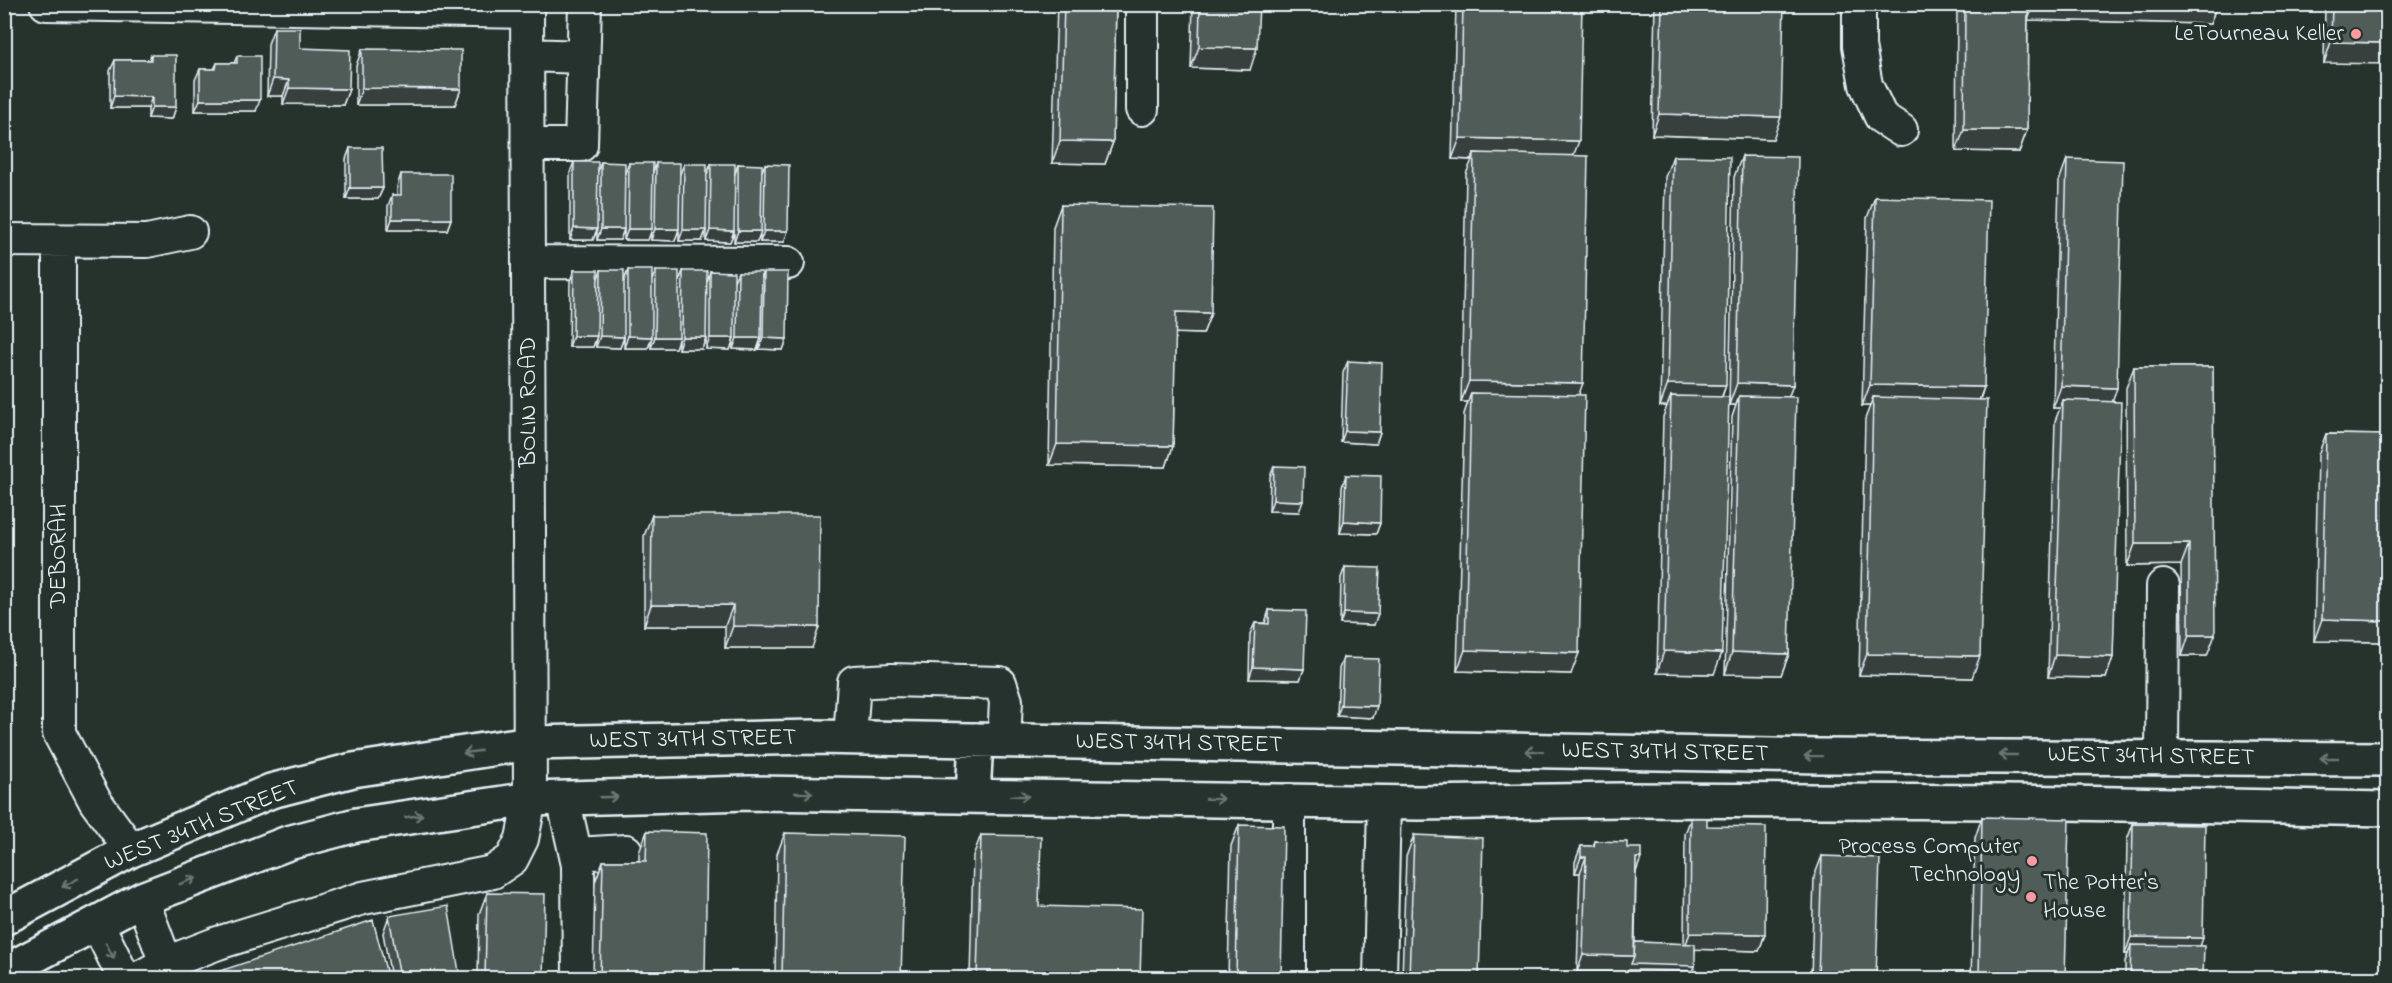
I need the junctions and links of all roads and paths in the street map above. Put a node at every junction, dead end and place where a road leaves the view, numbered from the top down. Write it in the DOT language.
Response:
graph roads {
  1 [pos="46,4"];
  2 [pos="585,4"];
  3 [pos="1142,4"];
  4 [pos="1859,4"];
  5 [pos="527,8"];
  6 [pos="527,55"];
  7 [pos="583,57"];
  8 [pos="1142,109"];
  9 [pos="1901,130"];
  10 [pos="528,145"];
  11 [pos="190,232"];
  12 [pos="4,240"];
  13 [pos="59,241"];
  14 [pos="528,262"];
  15 [pos="788,263"];
  16 [pos="2163,586"];
  17 [pos="850,738"];
  18 [pos="990,741"];
  19 [pos="530,743"];
  20 [pos="1676,753"];
  21 [pos="2162,757"];
  22 [pos="2388,759"];
  23 [pos="973,795"];
  24 [pos="563,798"];
  25 [pos="530,799"];
  26 [pos="1289,800"];
  27 [pos="1677,801"];
  28 [pos="1384,802"];
  29 [pos="2388,809"];
  30 [pos="131,850"];
  31 [pos="626,851"];
  32 [pos="576,854"];
  33 [pos="142,899"];
  34 [pos="4,918"];
  35 [pos="97,923"];
  36 [pos="166,963"];
  37 [pos="4,972"];
  38 [pos="124,978"];
  39 [pos="139,978"];
  40 [pos="579,978"];
  41 [pos="1289,978"];
  42 [pos="1380,978"];
  1 -- 5 [label="street"];
  2 -- 7 [label="street"];
  3 -- 8 [label="street"];
  4 -- 9 [label="street"];
  5 -- 6 [label="street, BOLIN ROAD"];
  6 -- 7 [label="street"];
  6 -- 10 [label="street, BOLIN ROAD"];
  7 -- 10 [label="street"];
  10 -- 14 [label="street, BOLIN ROAD"];
  11 -- 13 [label="street"];
  12 -- 13 [label="street"];
  13 -- 30 [label="street, DEBORAH"];
  14 -- 15 [label="street"];
  14 -- 19 [label="street, BOLIN ROAD"];
  16 -- 21 [label="street"];
  17 -- 18 [label="main road, WEST 34TH STREET"];
  17 -- 18 [label="street"];
  17 -- 19 [label="main road, WEST 34TH STREET"];
  20 -- 18 [label="main road, WEST 34TH STREET, one-way"];
  18 -- 23 [label="main road"];
  19 -- 25 [label="street, BOLIN ROAD"];
  19 -- 30 [label="main road, WEST 34TH STREET, one-way"];
  21 -- 20 [label="main road, WEST 34TH STREET, one-way"];
  20 -- 27 [label="main road"];
  22 -- 21 [label="main road, WEST 34TH STREET, one-way"];
  24 -- 23 [label="main road, WEST 34TH STREET, one-way"];
  23 -- 26 [label="main road, WEST 34TH STREET, one-way"];
  24 -- 25 [label="main road, WEST 34TH STREET"];
  24 -- 32 [label="street"];
  33 -- 25 [label="main road, WEST 34TH STREET, one-way"];
  25 -- 36 [label="street, BOLIN ROAD"];
  26 -- 28 [label="main road, WEST 34TH STREET"];
  26 -- 41 [label="street"];
  27 -- 28 [label="main road, WEST 34TH STREET"];
  27 -- 29 [label="main road, WEST 34TH STREET"];
  28 -- 42 [label="street"];
  30 -- 34 [label="main road, WEST 34TH STREET, one-way"];
  31 -- 32 [label="street"];
  32 -- 40 [label="street"];
  33 -- 35 [label="main road, WEST 34TH STREET"];
  33 -- 36 [label="street"];
  35 -- 37 [label="main road, WEST 34TH STREET"];
  35 -- 38 [label="street, one-way"];
  36 -- 39 [label="street, BOLIN ROAD"];
}
